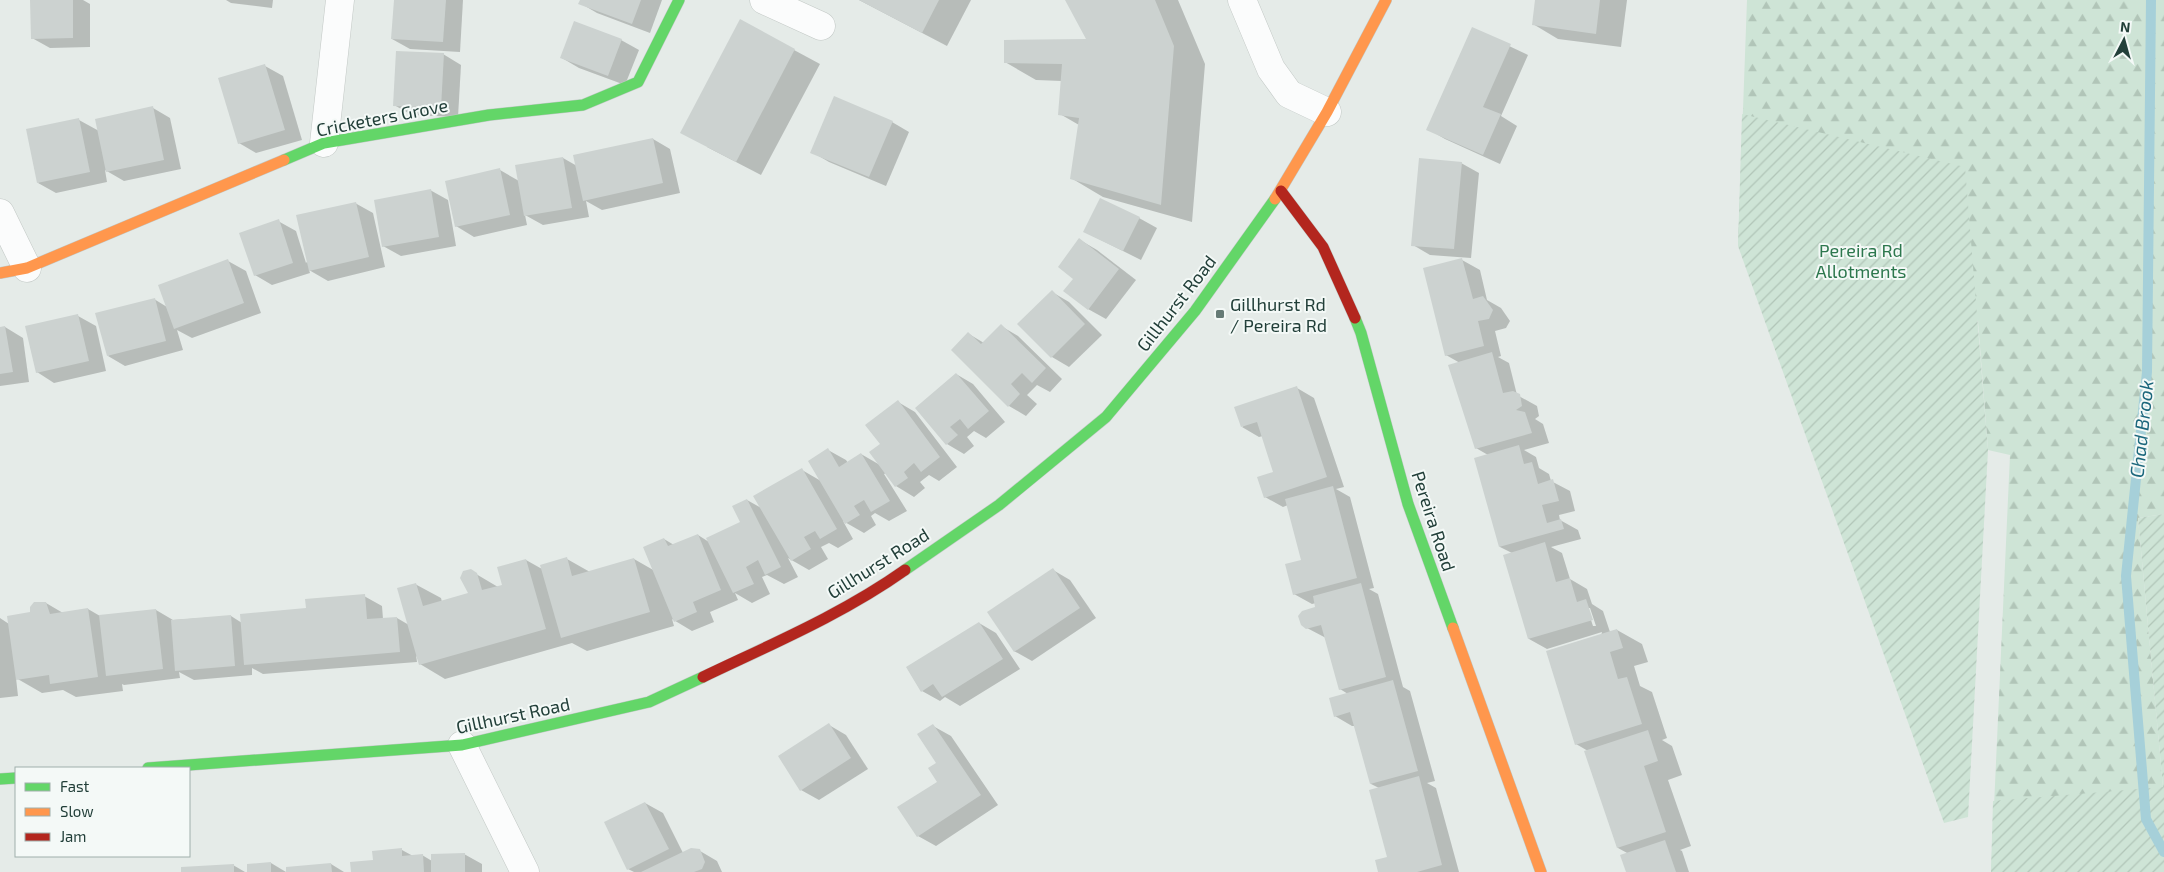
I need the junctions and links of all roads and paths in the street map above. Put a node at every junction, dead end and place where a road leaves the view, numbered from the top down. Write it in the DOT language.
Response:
graph roads {
  1 [pos="340,0"];
  2 [pos="679,0"];
  3 [pos="764,0"];
  4 [pos="1242,0"];
  5 [pos="1386,0"];
  6 [pos="821,26"];
  7 [pos="1327,112"];
  8 [pos="324,144"];
  9 [pos="1281,191"];
  10 [pos="0,213"];
  11 [pos="27,268"];
  12 [pos="0,273"];
  13 [pos="462,746"];
  14 [pos="162,767"];
  15 [pos="15,778"];
  16 [pos="0,779"];
  17 [pos="525,872"];
  18 [pos="1541,872"];
  1 -- 8 [label="street"];
  2 -- 8 [label="street, Cricketers Grove"];
  3 -- 6 [label="street"];
  4 -- 7 [label="street"];
  5 -- 7 [label="street, Gillhurst Road"];
  7 -- 9 [label="street, Gillhurst Road"];
  8 -- 11 [label="street, Cricketers Grove"];
  9 -- 13 [label="street, Gillhurst Road"];
  9 -- 18 [label="street, Pereira Road"];
  10 -- 11 [label="street"];
  11 -- 12 [label="street, Cricketers Grove"];
  13 -- 14 [label="street, Gillhurst Road"];
  13 -- 17 [label="street"];
  15 -- 16 [label="street"];
}
